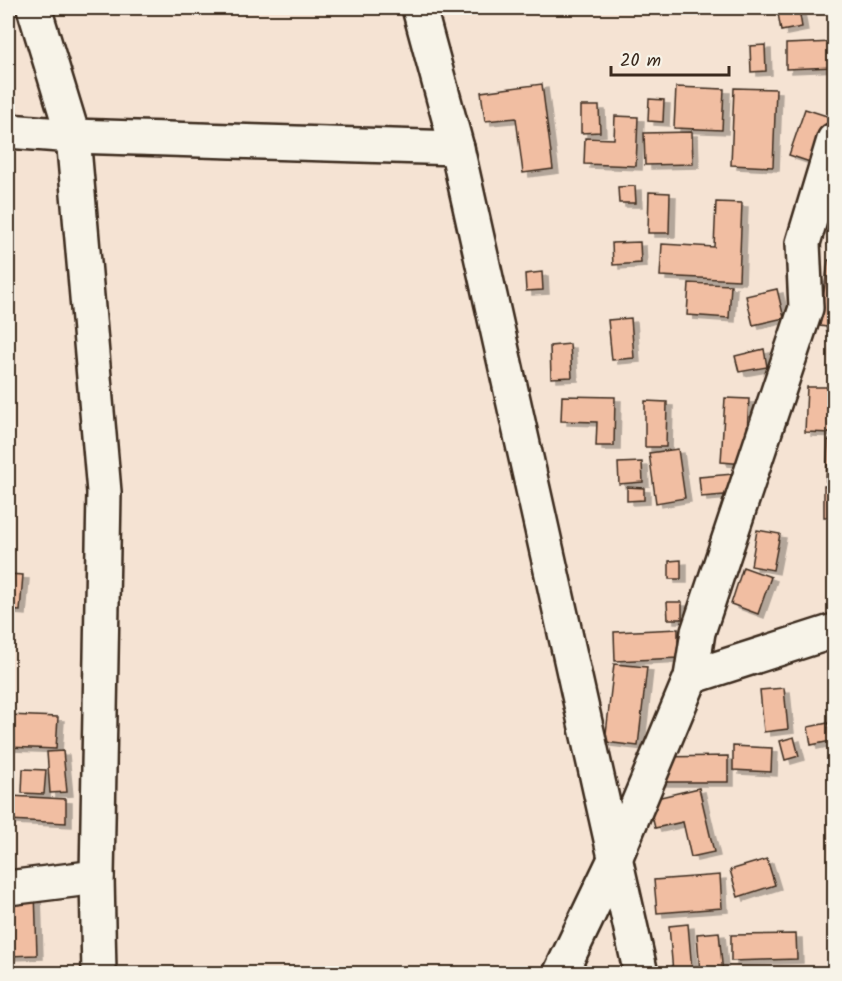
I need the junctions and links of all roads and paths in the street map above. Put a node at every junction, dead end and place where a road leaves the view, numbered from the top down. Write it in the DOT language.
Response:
graph roads {
  1 [pos="34,8"];
  2 [pos="419,8"];
  3 [pos="8,131"];
  4 [pos="73,136"];
  5 [pos="834,140"];
  6 [pos="456,148"];
  7 [pos="834,631"];
  8 [pos="691,677"];
  9 [pos="615,859"];
  10 [pos="97,877"];
  11 [pos="8,888"];
  12 [pos="99,974"];
  13 [pos="560,974"];
  14 [pos="641,974"];
  1 -- 4 [label="street"];
  2 -- 6 [label="street"];
  3 -- 4 [label="street"];
  4 -- 6 [label="street"];
  4 -- 10 [label="street"];
  5 -- 8 [label="street"];
  6 -- 9 [label="street"];
  7 -- 8 [label="street"];
  8 -- 9 [label="street"];
  9 -- 13 [label="street"];
  9 -- 14 [label="street"];
  10 -- 11 [label="street"];
  10 -- 12 [label="street"];
}
